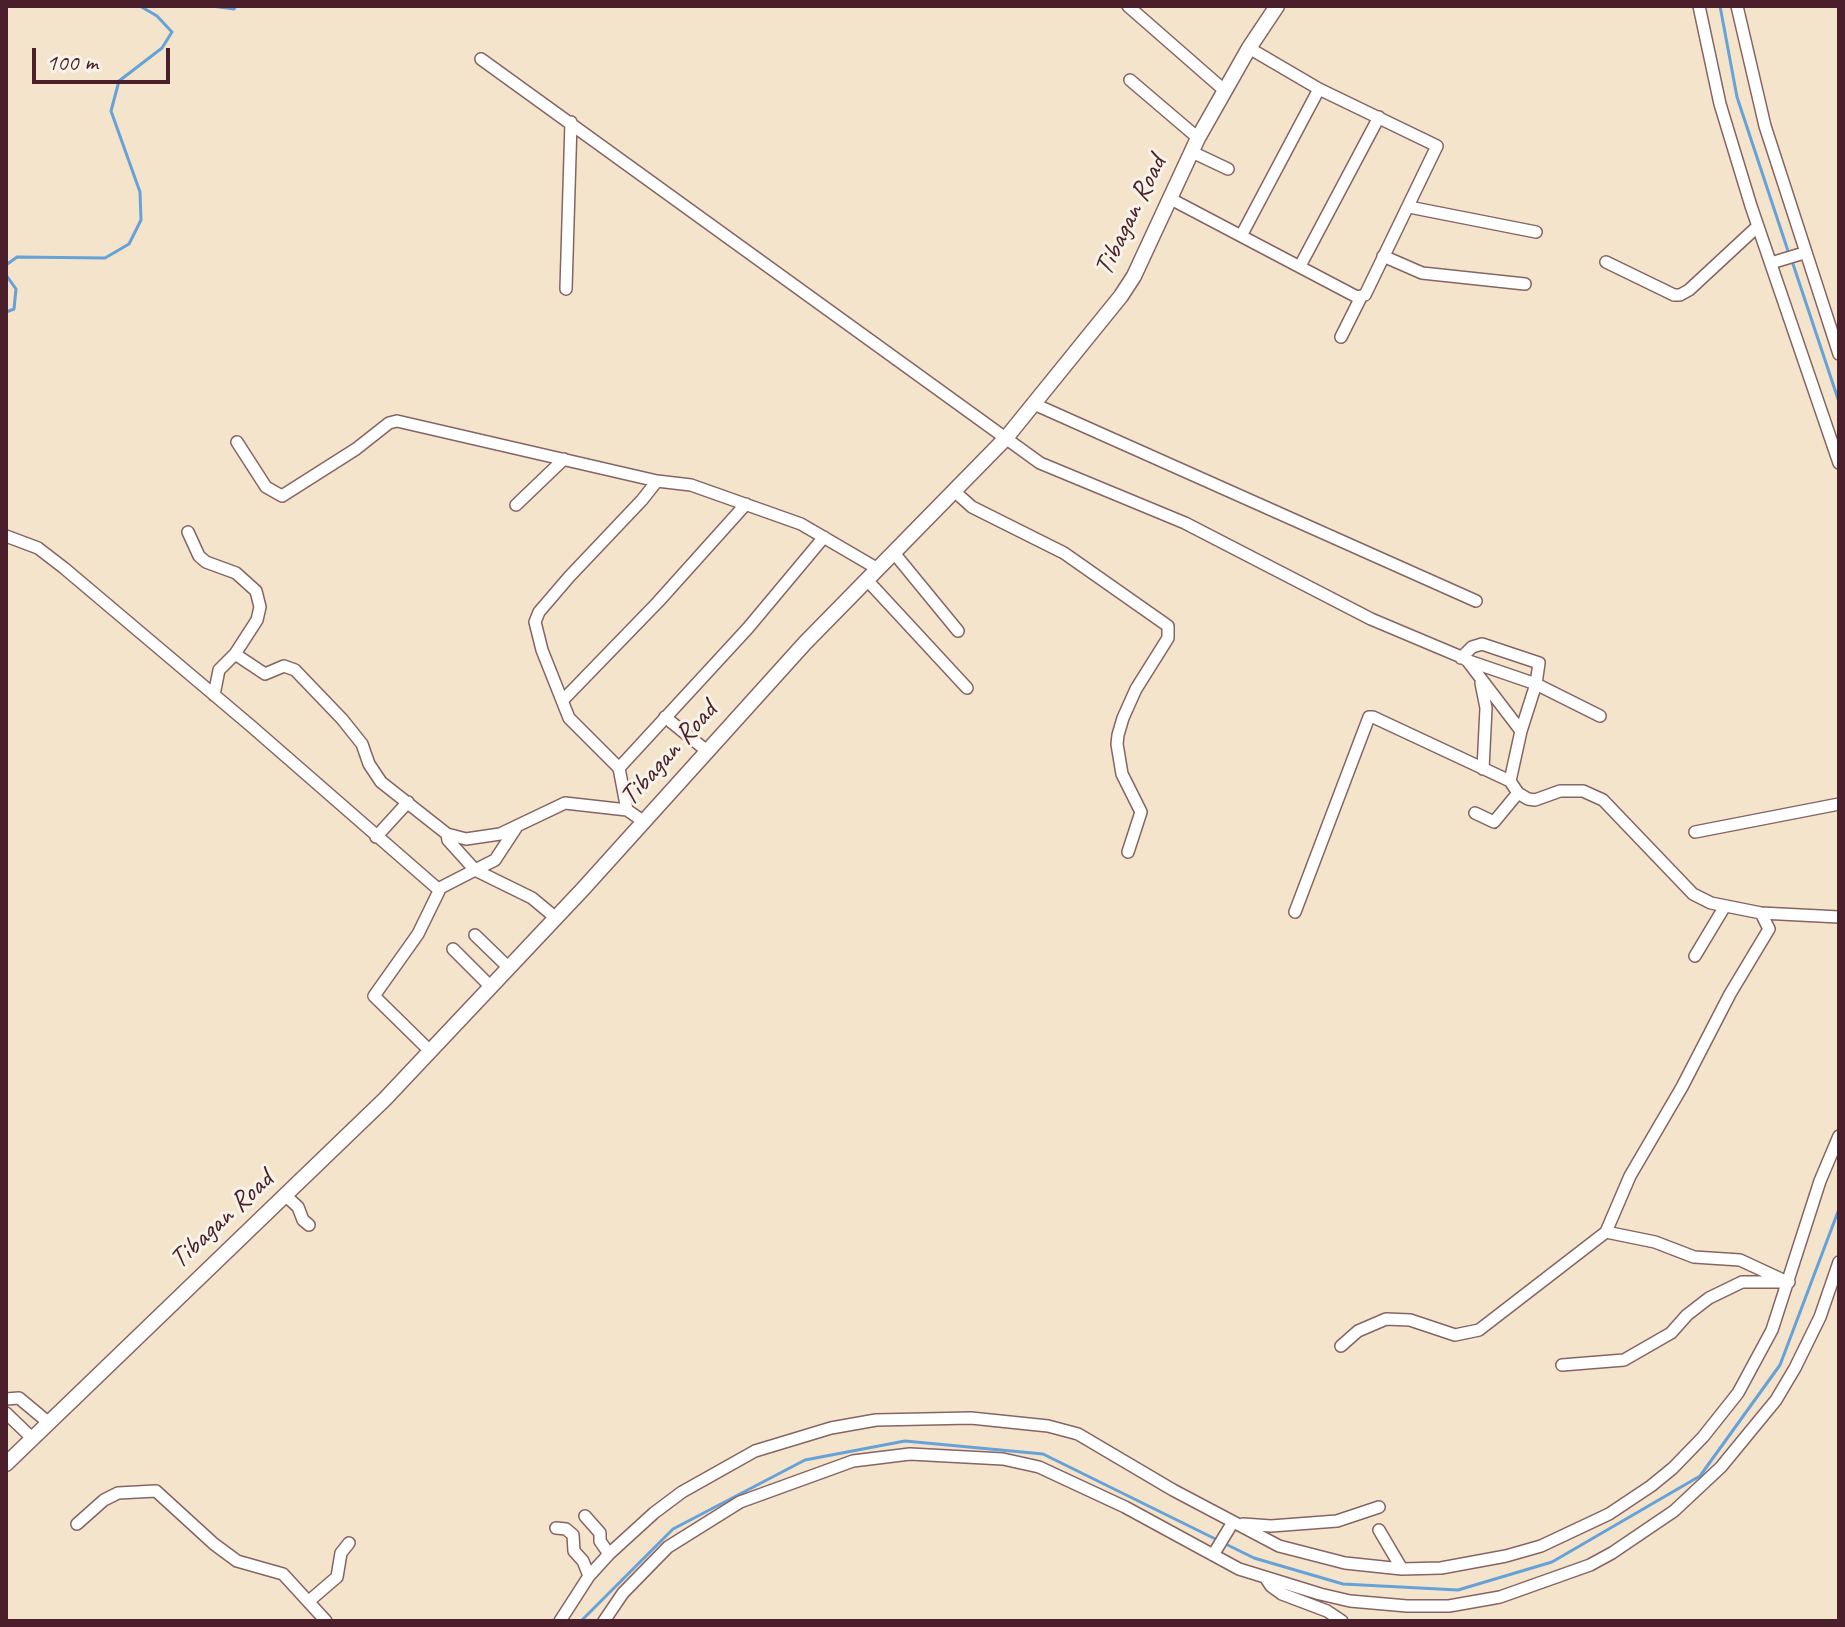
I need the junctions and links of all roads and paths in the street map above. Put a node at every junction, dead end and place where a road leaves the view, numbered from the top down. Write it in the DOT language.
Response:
graph roads {
  1 [pos="1128,6"];
  2 [pos="1277,6"];
  3 [pos="1699,6"];
  4 [pos="1737,6"];
  5 [pos="1249,48"];
  6 [pos="481,59"];
  7 [pos="1130,80"];
  8 [pos="1319,89"];
  9 [pos="1224,90"];
  10 [pos="1379,117"];
  11 [pos="571,122"];
  12 [pos="1195,145"];
  13 [pos="1228,169"];
  14 [pos="1169,198"];
  15 [pos="1409,207"];
  16 [pos="1758,226"];
  17 [pos="1536,232"];
  18 [pos="1241,236"];
  19 [pos="1802,254"];
  20 [pos="1383,256"];
  21 [pos="1606,262"];
  22 [pos="1774,263"];
  23 [pos="1300,266"];
  24 [pos="1525,284"];
  25 [pos="566,289"];
  26 [pos="1361,297"];
  27 [pos="1341,337"];
  28 [pos="1839,354"];
  29 [pos="1034,404"];
  30 [pos="1006,438"];
  31 [pos="237,442"];
  32 [pos="564,459"];
  33 [pos="1839,463"];
  34 [pos="657,481"];
  35 [pos="954,491"];
  36 [pos="746,504"];
  37 [pos="516,505"];
  38 [pos="188,532"];
  39 [pos="6,536"];
  40 [pos="824,537"];
  41 [pos="894,553"];
  42 [pos="872,574"];
  43 [pos="1476,601"];
  44 [pos="958,631"];
  45 [pos="235,654"];
  46 [pos="1464,659"];
  47 [pos="1480,678"];
  48 [pos="1536,684"];
  49 [pos="967,688"];
  50 [pos="214,695"];
  51 [pos="563,700"];
  52 [pos="1600,716"];
  53 [pos="665,717"];
  54 [pos="1521,731"];
  55 [pos="707,751"];
  56 [pos="619,768"];
  57 [pos="1483,769"];
  58 [pos="1510,781"];
  59 [pos="1518,793"];
  60 [pos="408,802"];
  61 [pos="1839,804"];
  62 [pos="627,810"];
  63 [pos="1475,813"];
  64 [pos="643,821"];
  65 [pos="519,825"];
  66 [pos="1695,832"];
  67 [pos="447,834"];
  68 [pos="376,837"];
  69 [pos="1128,852"];
  70 [pos="475,870"];
  71 [pos="438,889"];
  72 [pos="1725,906"];
  73 [pos="1295,912"];
  74 [pos="1761,913"];
  75 [pos="1839,917"];
  76 [pos="556,918"];
  77 [pos="475,935"];
  78 [pos="453,949"];
  79 [pos="1695,956"];
  80 [pos="509,968"];
  81 [pos="491,987"];
  82 [pos="430,1051"];
  83 [pos="1839,1136"];
  84 [pos="286,1196"];
  85 [pos="309,1225"];
  86 [pos="1606,1232"];
  87 [pos="1839,1262"];
  88 [pos="1789,1282"];
  89 [pos="1341,1346"];
  90 [pos="1562,1365"];
  91 [pos="6,1399"];
  92 [pos="6,1413"];
  93 [pos="37,1413"];
  94 [pos="49,1423"];
  95 [pos="28,1434"];
  96 [pos="6,1464"];
  97 [pos="1379,1507"];
  98 [pos="585,1516"];
  99 [pos="77,1524"];
  100 [pos="1232,1525"];
  101 [pos="556,1528"];
  102 [pos="1379,1530"];
  103 [pos="349,1543"];
  104 [pos="1214,1552"];
  105 [pos="609,1554"];
  106 [pos="1402,1569"];
  107 [pos="589,1576"];
  108 [pos="1267,1579"];
  109 [pos="309,1601"];
  110 [pos="326,1621"];
  111 [pos="560,1621"];
  112 [pos="604,1621"];
  113 [pos="1342,1621"];
  1 -- 9 [label="street"];
  2 -- 5 [label="main road, Tibagan Road"];
  3 -- 16 [label="street"];
  4 -- 19 [label="street"];
  5 -- 8 [label="street"];
  5 -- 9 [label="main road, Tibagan Road"];
  6 -- 11 [label="street"];
  7 -- 12 [label="street"];
  8 -- 10 [label="street"];
  8 -- 18 [label="street"];
  9 -- 12 [label="main road, Tibagan Road"];
  10 -- 15 [label="street"];
  10 -- 23 [label="street"];
  11 -- 25 [label="street"];
  11 -- 30 [label="street"];
  12 -- 13 [label="street"];
  12 -- 14 [label="main road, Tibagan Road"];
  14 -- 18 [label="street"];
  14 -- 29 [label="main road, Tibagan Road"];
  15 -- 17 [label="street"];
  15 -- 20 [label="street"];
  16 -- 21 [label="street"];
  16 -- 22 [label="street"];
  18 -- 23 [label="street"];
  19 -- 22 [label="street"];
  19 -- 28 [label="street"];
  20 -- 24 [label="street"];
  20 -- 26 [label="street"];
  22 -- 33 [label="street"];
  23 -- 26 [label="street"];
  26 -- 27 [label="street"];
  29 -- 30 [label="main road, Tibagan Road"];
  29 -- 43 [label="street"];
  30 -- 35 [label="main road, Tibagan Road"];
  30 -- 46 [label="street"];
  31 -- 32 [label="street"];
  32 -- 34 [label="street"];
  32 -- 37 [label="street"];
  34 -- 36 [label="street"];
  34 -- 51 [label="street"];
  35 -- 41 [label="main road, Tibagan Road"];
  35 -- 69 [label="street"];
  36 -- 40 [label="street"];
  36 -- 51 [label="street"];
  38 -- 45 [label="street"];
  39 -- 50 [label="street"];
  40 -- 42 [label="street"];
  40 -- 53 [label="street"];
  41 -- 42 [label="main road, Tibagan Road"];
  41 -- 44 [label="street"];
  42 -- 49 [label="street"];
  42 -- 55 [label="main road, Tibagan Road"];
  45 -- 50 [label="street"];
  45 -- 60 [label="street"];
  46 -- 47 [label="street"];
  46 -- 48 [label="street"];
  46 -- 48 [label="street"];
  47 -- 54 [label="street"];
  47 -- 57 [label="street"];
  48 -- 52 [label="street"];
  48 -- 54 [label="street"];
  50 -- 68 [label="street"];
  51 -- 56 [label="street"];
  53 -- 55 [label="street"];
  53 -- 56 [label="street"];
  54 -- 58 [label="street"];
  55 -- 64 [label="main road, Tibagan Road"];
  56 -- 62 [label="street"];
  57 -- 58 [label="street"];
  57 -- 73 [label="street"];
  58 -- 59 [label="street"];
  59 -- 63 [label="street"];
  59 -- 72 [label="street"];
  60 -- 67 [label="street"];
  60 -- 68 [label="street"];
  61 -- 66 [label="street"];
  62 -- 64 [label="street"];
  62 -- 65 [label="street"];
  64 -- 76 [label="main road, Tibagan Road"];
  65 -- 67 [label="street"];
  65 -- 70 [label="street"];
  67 -- 70 [label="street"];
  68 -- 71 [label="street"];
  70 -- 71 [label="street"];
  70 -- 76 [label="street"];
  71 -- 82 [label="street"];
  72 -- 74 [label="street"];
  72 -- 79 [label="street"];
  74 -- 75 [label="street"];
  74 -- 86 [label="street"];
  76 -- 80 [label="main road, Tibagan Road"];
  77 -- 80 [label="street"];
  78 -- 81 [label="street"];
  80 -- 81 [label="main road, Tibagan Road"];
  81 -- 82 [label="main road, Tibagan Road"];
  82 -- 84 [label="main road, Tibagan Road"];
  83 -- 88 [label="street"];
  84 -- 85 [label="street"];
  84 -- 94 [label="main road, Tibagan Road"];
  86 -- 88 [label="street"];
  86 -- 89 [label="street"];
  87 -- 108 [label="street"];
  88 -- 90 [label="street"];
  88 -- 106 [label="street"];
  91 -- 93 [label="street"];
  92 -- 95 [label="street"];
  93 -- 94 [label="street"];
  93 -- 95 [label="street"];
  94 -- 95 [label="main road, Tibagan Road"];
  95 -- 96 [label="main road, Tibagan Road"];
  97 -- 100 [label="street"];
  98 -- 105 [label="street"];
  99 -- 109 [label="street"];
  100 -- 104 [label="street"];
  100 -- 105 [label="street"];
  100 -- 106 [label="street"];
  101 -- 107 [label="street"];
  102 -- 106 [label="street"];
  103 -- 109 [label="street"];
  104 -- 108 [label="street"];
  104 -- 112 [label="street"];
  105 -- 107 [label="street"];
  107 -- 111 [label="street"];
  108 -- 113 [label="street"];
  109 -- 110 [label="street"];
}
